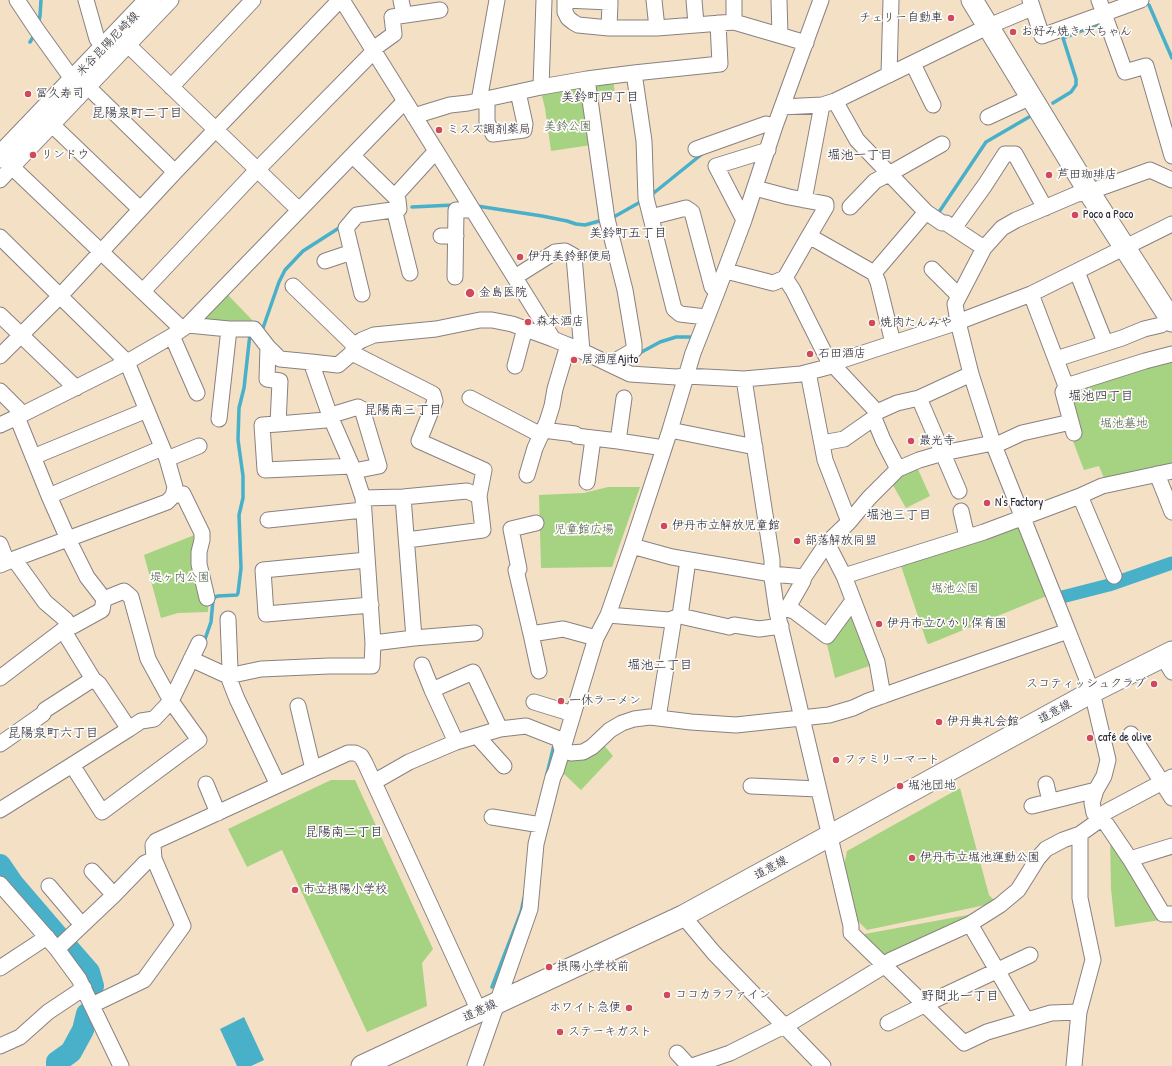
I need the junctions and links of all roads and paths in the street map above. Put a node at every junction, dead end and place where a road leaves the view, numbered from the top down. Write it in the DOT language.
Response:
graph roads {
  1 [pos="17,0"];
  2 [pos="86,0"];
  3 [pos="150,0"];
  4 [pos="171,0"];
  5 [pos="253,0"];
  6 [pos="341,0"];
  7 [pos="401,0"];
  8 [pos="497,0"];
  9 [pos="544,0"];
  10 [pos="565,0"];
  11 [pos="654,0"];
  12 [pos="694,0"];
  13 [pos="734,0"];
  14 [pos="779,0"];
  15 [pos="821,0"];
  16 [pos="891,0"];
  17 [pos="972,0"];
  18 [pos="1141,0"];
  19 [pos="1031,4"];
  20 [pos="1102,7"];
  21 [pos="440,10"];
  22 [pos="404,15"];
  23 [pos="734,22"];
  24 [pos="718,23"];
  25 [pos="696,24"];
  26 [pos="989,26"];
  27 [pos="609,28"];
  28 [pos="656,28"];
  29 [pos="780,35"];
  30 [pos="118,42"];
  31 [pos="806,43"];
  32 [pos="373,52"];
  33 [pos="913,64"];
  34 [pos="634,73"];
  35 [pos="889,75"];
  36 [pos="587,79"];
  37 [pos="80,81"];
  38 [pos="171,87"];
  39 [pos="541,87"];
  40 [pos="518,92"];
  41 [pos="1031,97"];
  42 [pos="483,100"];
  43 [pos="405,101"];
  44 [pos="829,103"];
  45 [pos="933,105"];
  46 [pos="782,108"];
  47 [pos="414,116"];
  48 [pos="988,117"];
  49 [pos="46,120"];
  50 [pos="775,126"];
  51 [pos="216,130"];
  52 [pos="942,144"];
  53 [pos="696,149"];
  54 [pos="768,150"];
  55 [pos="436,151"];
  56 [pos="353,156"];
  57 [pos="1172,156"];
  58 [pos="6,162"];
  59 [pos="257,170"];
  60 [pos="175,172"];
  61 [pos="889,174"];
  62 [pos="0,180"];
  63 [pos="1172,180"];
  64 [pos="755,188"];
  65 [pos="1089,192"];
  66 [pos="804,200"];
  67 [pos="394,203"];
  68 [pos="850,207"];
  69 [pos="1045,208"];
  70 [pos="140,210"];
  71 [pos="299,210"];
  72 [pos="472,210"];
  73 [pos="926,212"];
  74 [pos="651,217"];
  75 [pos="744,220"];
  76 [pos="1172,224"];
  77 [pos="954,228"];
  78 [pos="809,236"];
  79 [pos="0,237"];
  80 [pos="1125,247"];
  81 [pos="984,248"];
  82 [pos="100,252"];
  83 [pos="352,252"];
  84 [pos="325,261"];
  85 [pos="932,269"];
  86 [pos="726,270"];
  87 [pos="1077,272"];
  88 [pos="410,273"];
  89 [pos="874,274"];
  90 [pos="455,276"];
  91 [pos="515,277"];
  92 [pos="785,278"];
  93 [pos="293,286"];
  94 [pos="142,291"];
  95 [pos="718,292"];
  96 [pos="362,294"];
  97 [pos="1031,294"];
  98 [pos="60,296"];
  99 [pos="959,296"];
  100 [pos="0,315"];
  101 [pos="706,317"];
  102 [pos="1171,320"];
  103 [pos="958,322"];
  104 [pos="525,328"];
  105 [pos="229,329"];
  106 [pos="181,330"];
  107 [pos="21,335"];
  108 [pos="553,339"];
  109 [pos="1105,342"];
  110 [pos="893,343"];
  111 [pos="568,345"];
  112 [pos="268,347"];
  113 [pos="353,349"];
  114 [pos="582,351"];
  115 [pos="1172,354"];
  116 [pos="0,356"];
  117 [pos="1056,359"];
  118 [pos="127,362"];
  119 [pos="311,362"];
  120 [pos="610,364"];
  121 [pos="830,364"];
  122 [pos="515,366"];
  123 [pos="808,372"];
  124 [pos="971,374"];
  125 [pos="686,376"];
  126 [pos="744,379"];
  127 [pos="1066,386"];
  128 [pos="76,388"];
  129 [pos="0,391"];
  130 [pos="197,393"];
  131 [pos="470,398"];
  132 [pos="624,398"];
  133 [pos="919,398"];
  134 [pos="147,410"];
  135 [pos="875,415"];
  136 [pos="330,416"];
  137 [pos="17,417"];
  138 [pos="219,419"];
  139 [pos="278,424"];
  140 [pos="0,425"];
  141 [pos="670,430"];
  142 [pos="542,432"];
  143 [pos="593,438"];
  144 [pos="618,441"];
  145 [pos="822,443"];
  146 [pos="993,445"];
  147 [pos="199,446"];
  148 [pos="755,447"];
  149 [pos="664,448"];
  150 [pos="165,453"];
  151 [pos="944,453"];
  152 [pos="33,457"];
  153 [pos="898,468"];
  154 [pos="353,469"];
  155 [pos="1165,472"];
  156 [pos="527,475"];
  157 [pos="587,482"];
  158 [pos="959,491"];
  159 [pos="49,496"];
  160 [pos="173,496"];
  161 [pos="479,496"];
  162 [pos="1080,496"];
  163 [pos="403,497"];
  164 [pos="363,504"];
  165 [pos="960,511"];
  166 [pos="1172,512"];
  167 [pos="1023,518"];
  168 [pos="268,520"];
  169 [pos="849,522"];
  170 [pos="536,523"];
  171 [pos="968,537"];
  172 [pos="68,539"];
  173 [pos="407,540"];
  174 [pos="827,543"];
  175 [pos="0,544"];
  176 [pos="632,546"];
  177 [pos="367,560"];
  178 [pos="688,560"];
  179 [pos="7,562"];
  180 [pos="772,574"];
  181 [pos="844,576"];
  182 [pos="1114,576"];
  183 [pos="804,577"];
  184 [pos="207,598"];
  185 [pos="104,599"];
  186 [pos="852,602"];
  187 [pos="371,605"];
  188 [pos="608,615"];
  189 [pos="782,616"];
  190 [pos="675,618"];
  191 [pos="228,619"];
  192 [pos="65,628"];
  193 [pos="1068,631"];
  194 [pos="475,633"];
  195 [pos="531,634"];
  196 [pos="414,638"];
  197 [pos="596,638"];
  198 [pos="199,643"];
  199 [pos="373,643"];
  200 [pos="191,659"];
  201 [pos="1169,661"];
  202 [pos="534,665"];
  203 [pos="422,666"];
  204 [pos="228,676"];
  205 [pos="0,678"];
  206 [pos="93,679"];
  207 [pos="432,690"];
  208 [pos="1092,692"];
  209 [pos="883,696"];
  210 [pos="171,701"];
  211 [pos="534,702"];
  212 [pos="298,706"];
  213 [pos="573,714"];
  214 [pos="658,718"];
  215 [pos="802,718"];
  216 [pos="129,729"];
  217 [pos="500,729"];
  218 [pos="1131,734"];
  219 [pos="477,736"];
  220 [pos="456,742"];
  221 [pos="0,744"];
  222 [pos="562,750"];
  223 [pos="72,764"];
  224 [pos="504,766"];
  225 [pos="313,769"];
  226 [pos="1167,780"];
  227 [pos="374,782"];
  228 [pos="206,784"];
  229 [pos="1046,784"];
  230 [pos="278,786"];
  231 [pos="752,786"];
  232 [pos="818,788"];
  233 [pos="1096,790"];
  234 [pos="1172,798"];
  235 [pos="1050,801"];
  236 [pos="1032,806"];
  237 [pos="0,810"];
  238 [pos="218,813"];
  239 [pos="492,817"];
  240 [pos="1101,819"];
  241 [pos="540,825"];
  242 [pos="1080,834"];
  243 [pos="829,837"];
  244 [pos="1172,846"];
  245 [pos="154,859"];
  246 [pos="1130,859"];
  247 [pos="92,871"];
  248 [pos="0,884"];
  249 [pos="49,886"];
  250 [pos="114,895"];
  251 [pos="1172,914"];
  252 [pos="683,916"];
  253 [pos="970,924"];
  254 [pos="82,925"];
  255 [pos="46,937"];
  256 [pos="57,949"];
  257 [pos="1030,954"];
  258 [pos="884,966"];
  259 [pos="0,968"];
  260 [pos="997,970"];
  261 [pos="84,988"];
  262 [pos="92,1005"];
  263 [pos="924,1005"];
  264 [pos="488,1007"];
  265 [pos="1079,1012"];
  266 [pos="1026,1020"];
  267 [pos="888,1023"];
  268 [pos="784,1026"];
  269 [pos="0,1046"];
  270 [pos="677,1053"];
  271 [pos="121,1066"];
  272 [pos="362,1066"];
  273 [pos="475,1066"];
  274 [pos="690,1066"];
  275 [pos="823,1066"];
  276 [pos="1074,1066"];
  1 -- 37 [label="street"];
  2 -- 30 [label="street"];
  3 -- 30 [label="street, 米谷昆陽尼崎線"];
  4 -- 30 [label="street"];
  5 -- 38 [label="street"];
  6 -- 32 [label="street"];
  6 -- 51 [label="street"];
  7 -- 22 [label="street"];
  8 -- 42 [label="street"];
  9 -- 39 [label="street"];
  10 -- 27 [label="street"];
  10 -- 27 [label="street"];
  11 -- 28 [label="street"];
  12 -- 25 [label="street"];
  13 -- 23 [label="street"];
  14 -- 29 [label="street"];
  15 -- 31 [label="street"];
  16 -- 35 [label="street"];
  17 -- 26 [label="street"];
  18 -- 20 [label="street"];
  19 -- 20 [label="street"];
  19 -- 26 [label="street"];
  20 -- 57 [label="street"];
  21 -- 22 [label="street"];
  22 -- 32 [label="street"];
  23 -- 24 [label="street"];
  23 -- 29 [label="street"];
  24 -- 25 [label="street"];
  24 -- 34 [label="street"];
  25 -- 28 [label="street"];
  26 -- 33 [label="street"];
  26 -- 41 [label="street"];
  27 -- 28 [label="street"];
  29 -- 31 [label="street"];
  30 -- 37 [label="street, 米谷昆陽尼崎線"];
  30 -- 38 [label="street"];
  31 -- 46 [label="street"];
  32 -- 43 [label="street"];
  32 -- 59 [label="street"];
  33 -- 35 [label="street"];
  33 -- 45 [label="street"];
  34 -- 36 [label="street"];
  34 -- 74 [label="street"];
  35 -- 44 [label="street"];
  36 -- 39 [label="street"];
  36 -- 120 [label="street"];
  37 -- 49 [label="street, 米谷昆陽尼崎線"];
  37 -- 60 [label="street"];
  38 -- 51 [label="street"];
  39 -- 40 [label="street"];
  40 -- 42 [label="street"];
  40 -- 42 [label="street"];
  41 -- 48 [label="street"];
  41 -- 65 [label="street"];
  42 -- 47 [label="street"];
  43 -- 47 [label="street"];
  43 -- 56 [label="street"];
  44 -- 46 [label="street"];
  44 -- 61 [label="street"];
  44 -- 66 [label="street"];
  46 -- 50 [label="street"];
  47 -- 55 [label="street"];
  49 -- 58 [label="street, 米谷昆陽尼崎線"];
  49 -- 70 [label="street"];
  50 -- 53 [label="street"];
  50 -- 54 [label="street"];
  51 -- 59 [label="street"];
  51 -- 60 [label="street"];
  52 -- 61 [label="street"];
  54 -- 64 [label="street"];
  54 -- 75 [label="street"];
  55 -- 67 [label="street"];
  55 -- 72 [label="street"];
  56 -- 67 [label="street"];
  56 -- 71 [label="street"];
  58 -- 62 [label="street"];
  58 -- 82 [label="street"];
  59 -- 71 [label="street"];
  59 -- 94 [label="street"];
  60 -- 70 [label="street"];
  61 -- 68 [label="street"];
  61 -- 73 [label="street"];
  63 -- 65 [label="street"];
  64 -- 66 [label="street"];
  64 -- 75 [label="street"];
  65 -- 69 [label="street"];
  65 -- 80 [label="street"];
  66 -- 78 [label="street"];
  67 -- 83 [label="street"];
  67 -- 88 [label="street"];
  69 -- 77 [label="street"];
  69 -- 81 [label="street"];
  70 -- 82 [label="street"];
  71 -- 106 [label="street"];
  72 -- 90 [label="street"];
  72 -- 91 [label="street"];
  73 -- 77 [label="street"];
  73 -- 89 [label="street"];
  74 -- 95 [label="street"];
  74 -- 101 [label="street"];
  75 -- 86 [label="street"];
  76 -- 80 [label="street"];
  77 -- 81 [label="street"];
  78 -- 89 [label="street"];
  78 -- 92 [label="street"];
  79 -- 98 [label="street"];
  80 -- 87 [label="street"];
  80 -- 102 [label="street"];
  81 -- 99 [label="street"];
  82 -- 94 [label="street"];
  82 -- 98 [label="street"];
  83 -- 84 [label="street"];
  83 -- 96 [label="street"];
  85 -- 99 [label="street"];
  86 -- 92 [label="street"];
  86 -- 95 [label="street"];
  87 -- 97 [label="street"];
  87 -- 109 [label="street"];
  89 -- 110 [label="street"];
  91 -- 108 [label="street"];
  91 -- 114 [label="street"];
  92 -- 121 [label="street"];
  93 -- 113 [label="street"];
  94 -- 106 [label="street"];
  95 -- 101 [label="street"];
  97 -- 103 [label="street"];
  97 -- 117 [label="street"];
  98 -- 107 [label="street"];
  98 -- 118 [label="street"];
  99 -- 103 [label="street"];
  100 -- 107 [label="street"];
  101 -- 125 [label="street"];
  102 -- 109 [label="street"];
  103 -- 110 [label="street"];
  103 -- 124 [label="street"];
  104 -- 108 [label="street"];
  104 -- 113 [label="street"];
  104 -- 122 [label="street"];
  105 -- 106 [label="street"];
  105 -- 112 [label="street"];
  105 -- 138 [label="street"];
  106 -- 118 [label="street"];
  106 -- 130 [label="street"];
  107 -- 116 [label="street"];
  107 -- 128 [label="street"];
  108 -- 111 [label="street"];
  109 -- 117 [label="street"];
  110 -- 121 [label="street"];
  111 -- 114 [label="street"];
  111 -- 142 [label="street"];
  112 -- 119 [label="street"];
  112 -- 139 [label="street"];
  113 -- 119 [label="street"];
  113 -- 161 [label="street"];
  114 -- 120 [label="street"];
  115 -- 127 [label="street"];
  117 -- 127 [label="street"];
  118 -- 128 [label="street"];
  118 -- 134 [label="street"];
  119 -- 136 [label="street"];
  120 -- 125 [label="street"];
  121 -- 123 [label="street"];
  121 -- 135 [label="street"];
  123 -- 126 [label="street"];
  123 -- 145 [label="street"];
  124 -- 133 [label="street"];
  124 -- 146 [label="street"];
  125 -- 126 [label="street"];
  125 -- 141 [label="street"];
  126 -- 148 [label="street"];
  127 -- 146 [label="street"];
  128 -- 137 [label="street"];
  129 -- 137 [label="street"];
  131 -- 142 [label="street"];
  132 -- 144 [label="street"];
  133 -- 135 [label="street"];
  133 -- 151 [label="street"];
  134 -- 150 [label="street"];
  134 -- 152 [label="street"];
  135 -- 145 [label="street"];
  135 -- 153 [label="street"];
  136 -- 139 [label="street"];
  136 -- 154 [label="street"];
  136 -- 154 [label="street"];
  137 -- 140 [label="street"];
  137 -- 152 [label="street"];
  139 -- 154 [label="street"];
  141 -- 148 [label="street"];
  141 -- 149 [label="street"];
  142 -- 143 [label="street"];
  142 -- 156 [label="street"];
  143 -- 144 [label="street"];
  143 -- 157 [label="street"];
  144 -- 149 [label="street"];
  145 -- 169 [label="street"];
  146 -- 151 [label="street"];
  146 -- 167 [label="street"];
  147 -- 150 [label="street"];
  148 -- 180 [label="street"];
  149 -- 176 [label="street"];
  150 -- 159 [label="street"];
  150 -- 160 [label="street"];
  151 -- 153 [label="street"];
  151 -- 158 [label="street"];
  152 -- 159 [label="street"];
  153 -- 169 [label="street"];
  154 -- 164 [label="street"];
  155 -- 162 [label="street"];
  155 -- 166 [label="street"];
  159 -- 172 [label="street"];
  160 -- 172 [label="street"];
  160 -- 184 [label="street"];
  161 -- 163 [label="street"];
  161 -- 173 [label="street"];
  162 -- 167 [label="street"];
  162 -- 182 [label="street"];
  163 -- 164 [label="street"];
  163 -- 173 [label="street"];
  164 -- 168 [label="street"];
  164 -- 177 [label="street"];
  165 -- 171 [label="street"];
  167 -- 171 [label="street"];
  167 -- 193 [label="street"];
  169 -- 174 [label="street"];
  170 -- 195 [label="street"];
  171 -- 181 [label="street"];
  172 -- 179 [label="street"];
  172 -- 185 [label="street"];
  173 -- 196 [label="street"];
  174 -- 181 [label="street"];
  174 -- 183 [label="street"];
  175 -- 179 [label="street"];
  176 -- 178 [label="street"];
  176 -- 188 [label="street"];
  177 -- 187 [label="street"];
  177 -- 187 [label="street"];
  178 -- 180 [label="street"];
  178 -- 190 [label="street"];
  179 -- 192 [label="street"];
  180 -- 183 [label="street"];
  180 -- 189 [label="street"];
  181 -- 186 [label="street"];
  183 -- 189 [label="street"];
  185 -- 192 [label="street"];
  185 -- 210 [label="street"];
  186 -- 189 [label="street"];
  186 -- 209 [label="street"];
  187 -- 199 [label="street"];
  188 -- 190 [label="street"];
  188 -- 197 [label="street"];
  189 -- 190 [label="street"];
  189 -- 215 [label="street"];
  190 -- 214 [label="street"];
  191 -- 204 [label="street"];
  192 -- 205 [label="street"];
  192 -- 206 [label="street"];
  193 -- 208 [label="street"];
  193 -- 209 [label="street"];
  194 -- 196 [label="street"];
  195 -- 197 [label="street"];
  195 -- 202 [label="street"];
  196 -- 199 [label="street"];
  197 -- 213 [label="street"];
  198 -- 200 [label="street"];
  199 -- 204 [label="street"];
  200 -- 204 [label="street"];
  200 -- 210 [label="street"];
  201 -- 208 [label="street, 道意線"];
  203 -- 207 [label="street"];
  204 -- 230 [label="street"];
  206 -- 216 [label="street"];
  206 -- 221 [label="street"];
  207 -- 217 [label="street"];
  207 -- 220 [label="street"];
  208 -- 233 [label="street"];
  208 -- 243 [label="street, 道意線"];
  209 -- 215 [label="street"];
  210 -- 216 [label="street"];
  210 -- 223 [label="street"];
  211 -- 213 [label="street"];
  212 -- 225 [label="street"];
  213 -- 222 [label="street"];
  214 -- 215 [label="street"];
  214 -- 222 [label="street"];
  215 -- 232 [label="street"];
  216 -- 223 [label="street"];
  217 -- 219 [label="street"];
  217 -- 222 [label="street"];
  218 -- 226 [label="street"];
  219 -- 220 [label="street"];
  219 -- 224 [label="street"];
  220 -- 227 [label="street"];
  222 -- 241 [label="street"];
  223 -- 237 [label="street"];
  225 -- 227 [label="street"];
  225 -- 230 [label="street"];
  226 -- 234 [label="street"];
  226 -- 240 [label="street"];
  227 -- 264 [label="street"];
  228 -- 238 [label="street"];
  229 -- 235 [label="street"];
  230 -- 238 [label="street"];
  231 -- 232 [label="street"];
  232 -- 243 [label="street"];
  233 -- 235 [label="street"];
  233 -- 240 [label="street"];
  235 -- 236 [label="street"];
  238 -- 245 [label="street"];
  239 -- 241 [label="street"];
  240 -- 242 [label="street"];
  240 -- 246 [label="street"];
  241 -- 264 [label="street"];
  242 -- 253 [label="street"];
  242 -- 265 [label="street"];
  243 -- 252 [label="street, 道意線"];
  243 -- 258 [label="street"];
  244 -- 246 [label="street"];
  245 -- 250 [label="street"];
  245 -- 262 [label="street"];
  246 -- 251 [label="street"];
  247 -- 250 [label="street"];
  248 -- 255 [label="street"];
  249 -- 254 [label="street"];
  250 -- 254 [label="street"];
  252 -- 264 [label="street, 道意線"];
  252 -- 268 [label="street"];
  253 -- 258 [label="street"];
  253 -- 260 [label="street"];
  254 -- 256 [label="street"];
  255 -- 256 [label="street"];
  255 -- 259 [label="street"];
  256 -- 261 [label="street"];
  257 -- 260 [label="street"];
  258 -- 263 [label="street"];
  258 -- 268 [label="street"];
  260 -- 263 [label="street"];
  260 -- 266 [label="street"];
  261 -- 262 [label="street"];
  261 -- 269 [label="street"];
  262 -- 271 [label="street"];
  263 -- 266 [label="street"];
  263 -- 267 [label="street"];
  264 -- 272 [label="street, 道意線"];
  264 -- 273 [label="street"];
  265 -- 266 [label="street"];
  265 -- 276 [label="street"];
  268 -- 274 [label="street"];
  268 -- 275 [label="street"];
  270 -- 274 [label="street"];
}
